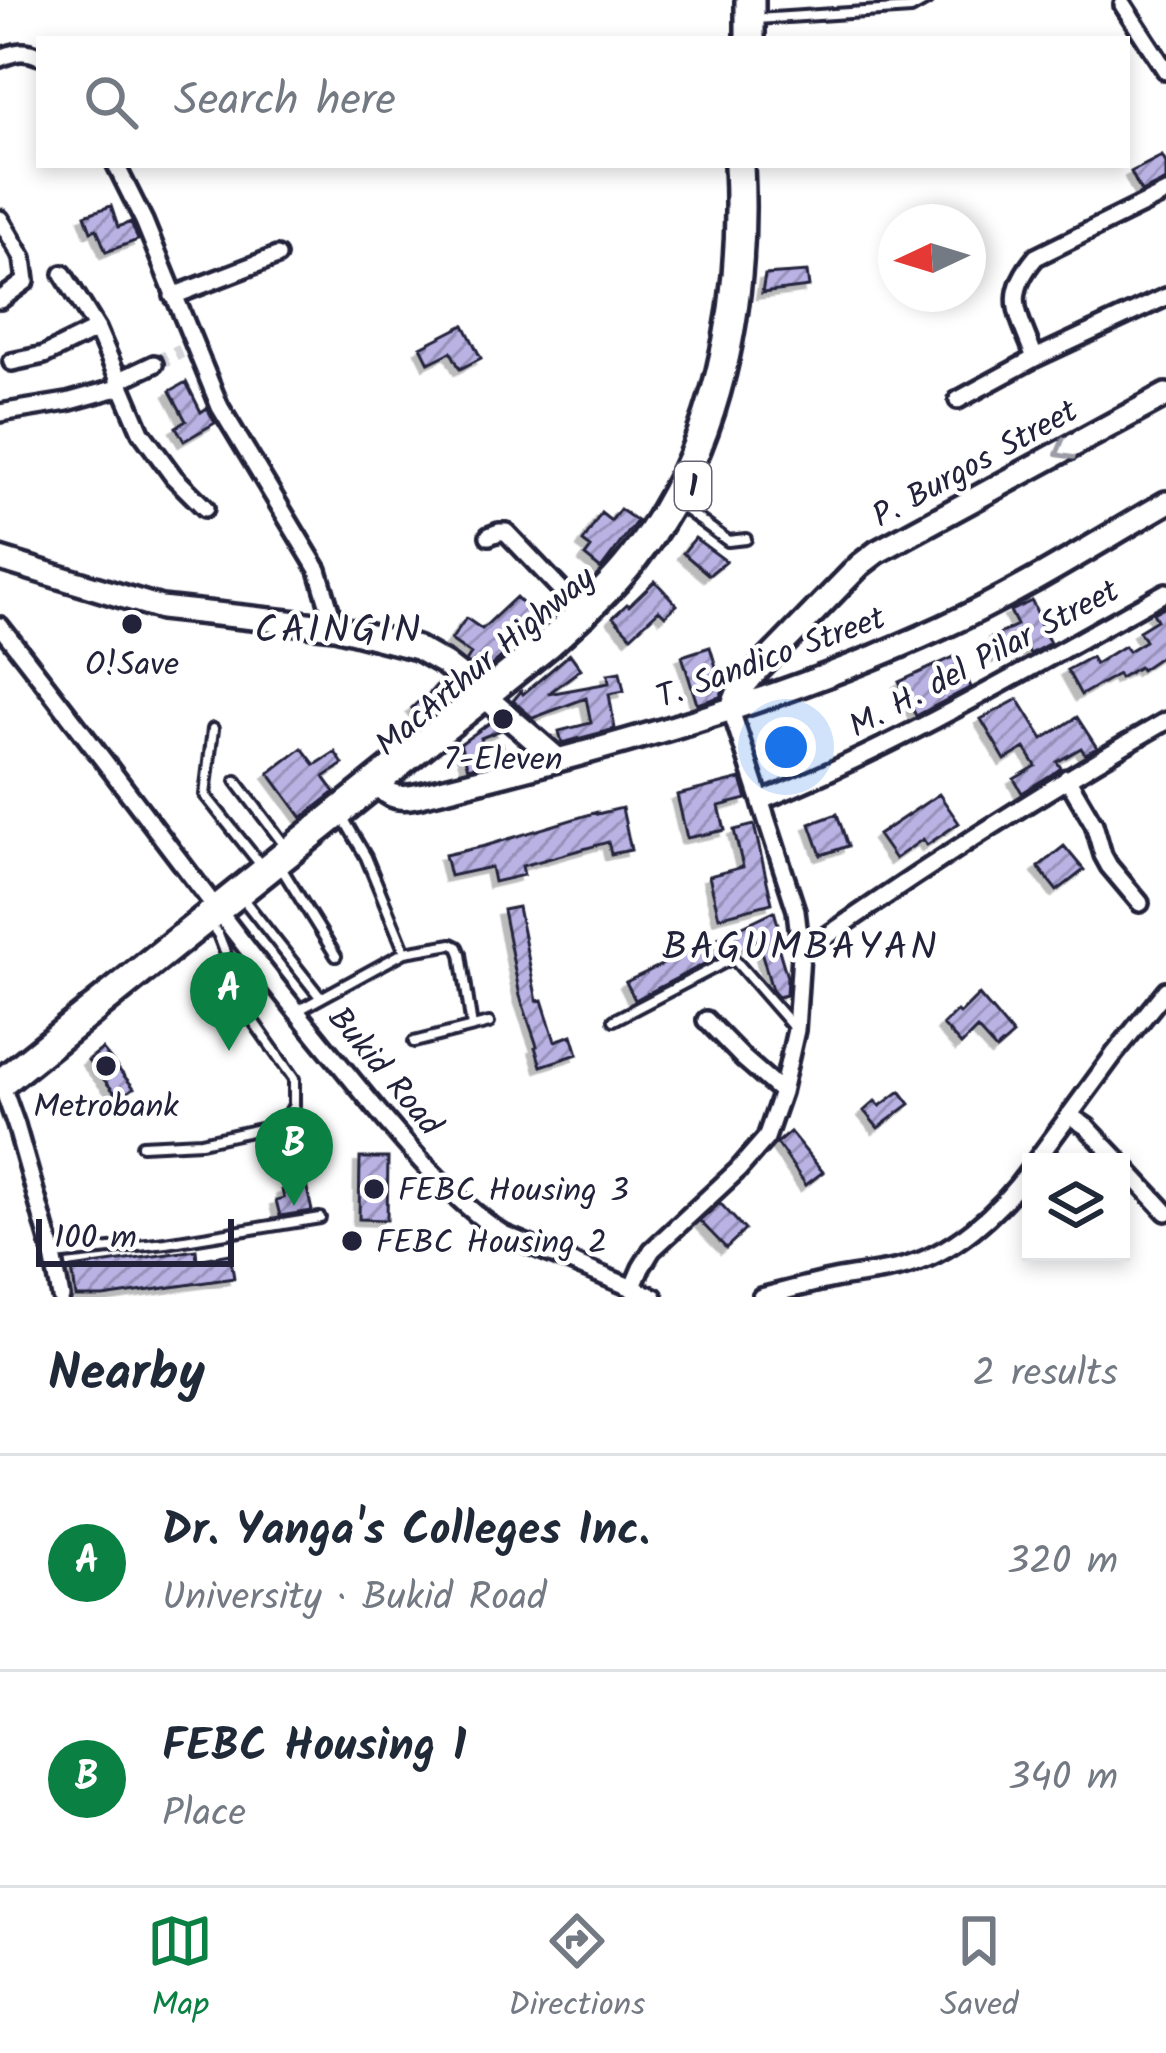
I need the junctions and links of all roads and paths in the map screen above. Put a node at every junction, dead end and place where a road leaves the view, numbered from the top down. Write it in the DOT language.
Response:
graph roads {
  1 [pos="927,0"];
  2 [pos="1123,5"];
  3 [pos="744,20"];
  4 [pos="36,55"];
  5 [pos="0,58"];
  6 [pos="1166,71"];
  7 [pos="118,168"];
  8 [pos="739,168"];
  9 [pos="751,168"];
  10 [pos="1166,193"];
  11 [pos="0,219"];
  12 [pos="6,243"];
  13 [pos="277,256"];
  14 [pos="63,274"];
  15 [pos="173,296"];
  16 [pos="1166,297"];
  17 [pos="0,300"];
  18 [pos="97,329"];
  19 [pos="1035,358"];
  20 [pos="12,362"];
  21 [pos="154,364"];
  22 [pos="119,384"];
  23 [pos="1166,395"];
  24 [pos="958,400"];
  25 [pos="0,413"];
  26 [pos="677,503"];
  27 [pos="1166,503"];
  28 [pos="205,508"];
  29 [pos="489,536"];
  30 [pos="746,539"];
  31 [pos="0,559"];
  32 [pos="1166,592"];
  33 [pos="587,617"];
  34 [pos="0,626"];
  35 [pos="335,628"];
  36 [pos="489,699"];
  37 [pos="731,710"];
  38 [pos="1166,721"];
  39 [pos="212,729"];
  40 [pos="557,759"];
  41 [pos="1067,778"];
  42 [pos="236,781"];
  43 [pos="380,786"];
  44 [pos="761,801"];
  45 [pos="346,821"];
  46 [pos="286,855"];
  47 [pos="1140,903"];
  48 [pos="221,910"];
  49 [pos="406,952"];
  50 [pos="801,954"];
  51 [pos="336,956"];
  52 [pos="1166,990"];
  53 [pos="320,997"];
  54 [pos="297,1011"];
  55 [pos="614,1020"];
  56 [pos="706,1020"];
  57 [pos="489,1022"];
  58 [pos="472,1027"];
  59 [pos="796,1030"];
  60 [pos="413,1042"];
  61 [pos="0,1084"];
  62 [pos="782,1092"];
  63 [pos="1069,1115"];
  64 [pos="142,1145"];
  65 [pos="1042,1153"];
  66 [pos="1111,1153"];
  67 [pos="1130,1174"];
  68 [pos="1022,1179"];
  69 [pos="1166,1212"];
  70 [pos="320,1218"];
  71 [pos="53,1255"];
  72 [pos="631,1293"];
  73 [pos="61,1297"];
  74 [pos="654,1297"];
  75 [pos="761,1297"];
  1 -- 3 [label="lane"];
  2 -- 6 [label="street"];
  4 -- 5 [label="street"];
  7 -- 15 [label="street"];
  8 -- 26 [label="highway, MacArthur Highway / 1"];
  9 -- 26 [label="highway, MacArthur Highway / 1"];
  10 -- 19 [label="street"];
  11 -- 12 [label="street"];
  12 -- 17 [label="street"];
  13 -- 15 [label="street"];
  14 -- 18 [label="street"];
  15 -- 35 [label="street"];
  16 -- 19 [label="street"];
  18 -- 20 [label="street"];
  18 -- 22 [label="street"];
  19 -- 24 [label="street"];
  21 -- 22 [label="street"];
  22 -- 25 [label="street"];
  22 -- 28 [label="street"];
  23 -- 37 [label="main road, P. Burgos Street, one-way"];
  26 -- 30 [label="lane"];
  26 -- 33 [label="highway, MacArthur Highway / 1"];
  27 -- 37 [label="main road, T. Sandico Street"];
  29 -- 33 [label="street"];
  31 -- 35 [label="main road"];
  32 -- 44 [label="street, M. H. del Pilar Street"];
  33 -- 36 [label="highway, MacArthur Highway / 1"];
  34 -- 48 [label="street, Bukid Road"];
  35 -- 36 [label="main road"];
  36 -- 40 [label="main road"];
  36 -- 43 [label="highway, MacArthur Highway / 1"];
  37 -- 40 [label="main road, T. Sandico Street"];
  37 -- 44 [label="street"];
  38 -- 41 [label="street"];
  39 -- 46 [label="lane"];
  40 -- 43 [label="main road, T. Sandico Street"];
  41 -- 47 [label="street"];
  41 -- 50 [label="street"];
  42 -- 46 [label="lane"];
  43 -- 45 [label="highway, MacArthur Highway / 1"];
  43 -- 46 [label="highway, MacArthur Highway / 1"];
  44 -- 50 [label="street"];
  45 -- 46 [label="highway, MacArthur Highway / 1"];
  45 -- 49 [label="lane"];
  46 -- 48 [label="highway, MacArthur Highway / 1"];
  46 -- 51 [label="lane"];
  48 -- 53 [label="lane"];
  48 -- 54 [label="street, Bukid Road"];
  48 -- 61 [label="highway, MacArthur Highway / 1"];
  48 -- 64 [label="lane"];
  49 -- 53 [label="lane"];
  49 -- 58 [label="lane"];
  50 -- 59 [label="street"];
  52 -- 63 [label="street"];
  53 -- 54 [label="lane"];
  54 -- 72 [label="street, Bukid Road"];
  55 -- 59 [label="lane"];
  56 -- 62 [label="street"];
  57 -- 58 [label="lane"];
  58 -- 60 [label="lane"];
  59 -- 62 [label="street"];
  61 -- 71 [label="street"];
  62 -- 72 [label="street"];
  63 -- 65 [label="street"];
  63 -- 66 [label="street"];
  67 -- 69 [label="street"];
  68 -- 75 [label="street"];
  70 -- 71 [label="lane"];
  71 -- 73 [label="street"];
  72 -- 74 [label="street, Bukid Road"];
}
